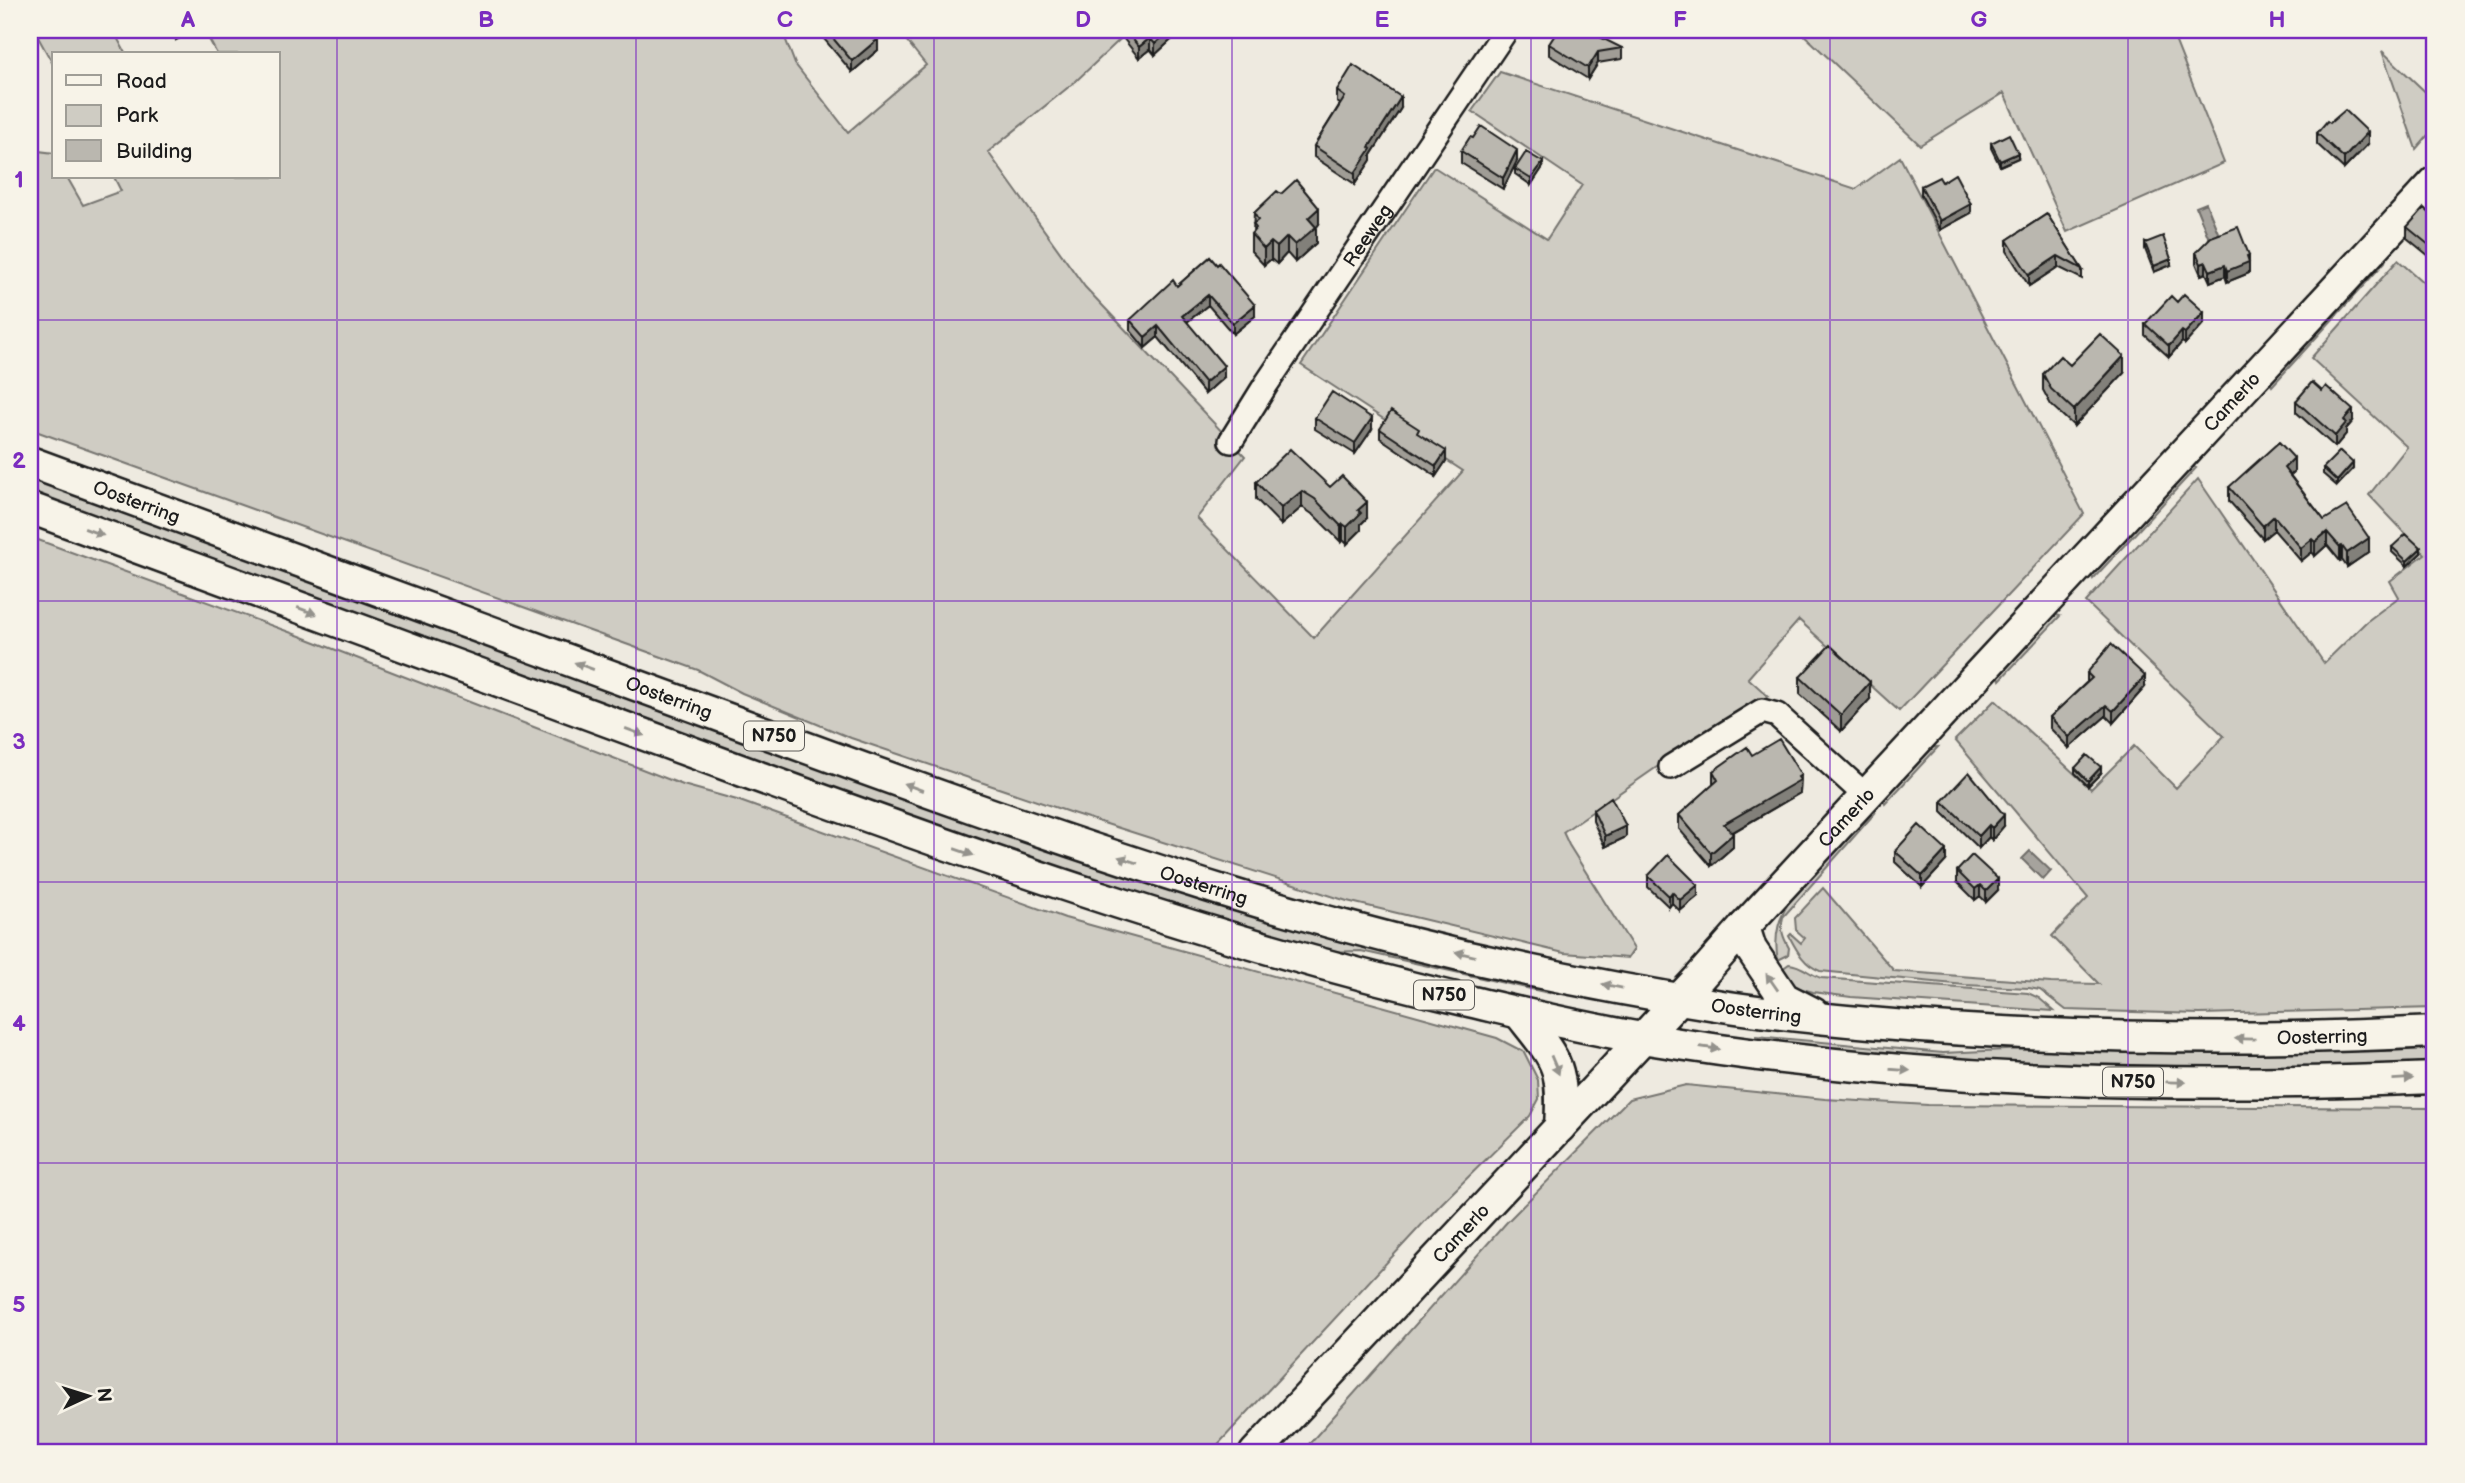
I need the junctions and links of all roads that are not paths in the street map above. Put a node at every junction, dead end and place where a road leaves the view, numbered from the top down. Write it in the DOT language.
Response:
graph roads {
  1 [pos="1506,30"];
  2 [pos="2435,182"];
  3 [pos="1231,441"];
  4 [pos="30,462"];
  5 [pos="30,508"];
  6 [pos="1671,767"];
  7 [pos="1866,796"];
  8 [pos="1744,927"];
  9 [pos="1679,999"];
  10 [pos="1519,1013"];
  11 [pos="1821,1018"];
  12 [pos="2435,1032"];
  13 [pos="1642,1038"];
  14 [pos="2435,1078"];
  15 [pos="1560,1127"];
  16 [pos="1255,1453"];
  1 -- 3 [label="street, Reeweg"];
  2 -- 7 [label="main road, Camerlo"];
  9 -- 4 [label="main road, Oosterring / N750, one-way"];
  5 -- 10 [label="main road, N750, one-way"];
  6 -- 7 [label="street"];
  7 -- 8 [label="main road, Camerlo"];
  8 -- 9 [label="main road, Camerlo"];
  11 -- 8 [label="main road, one-way"];
  9 -- 11 [label="main road, Oosterring / N750"];
  9 -- 13 [label="main road, Camerlo"];
  10 -- 13 [label="main road, N750"];
  10 -- 15 [label="main road, one-way"];
  12 -- 11 [label="main road, Oosterring / N750, one-way"];
  13 -- 14 [label="main road, N750, one-way"];
  13 -- 15 [label="main road, Camerlo"];
  15 -- 16 [label="main road, Camerlo"];
}
